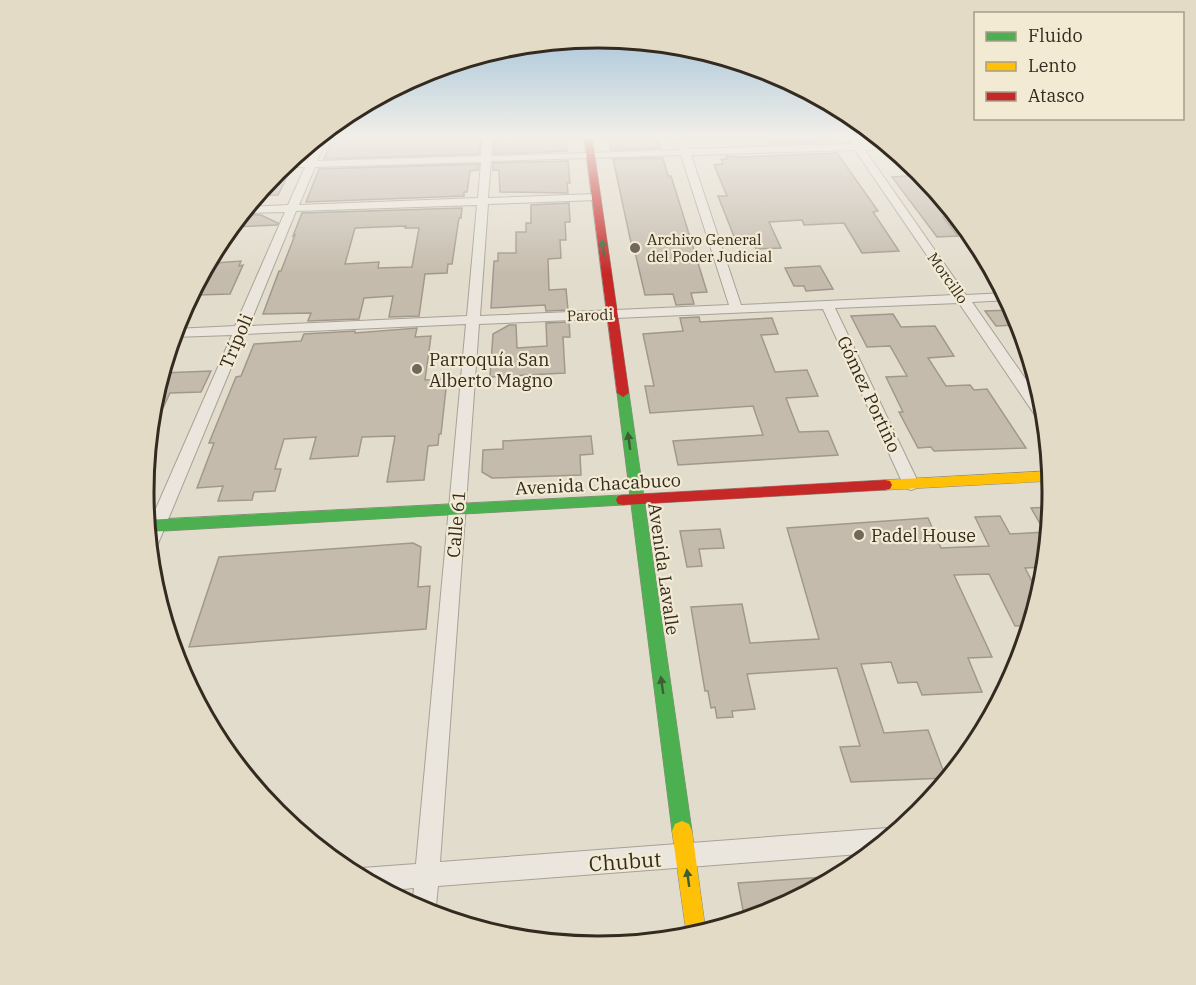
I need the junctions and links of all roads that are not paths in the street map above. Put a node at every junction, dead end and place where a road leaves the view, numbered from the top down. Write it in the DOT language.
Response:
graph roads {
  1 [pos="303,182"];
  2 [pos="484,182"];
  3 [pos="594,182"];
  4 [pos="695,182"];
  5 [pos="882,182"];
  6 [pos="596,197"];
  7 [pos="482,201"];
  8 [pos="292,208"];
  9 [pos="255,210"];
  10 [pos="998,297"];
  11 [pos="962,299"];
  12 [pos="827,304"];
  13 [pos="736,308"];
  14 [pos="612,314"];
  15 [pos="472,320"];
  16 [pos="240,330"];
  17 [pos="183,333"];
  18 [pos="1033,401"];
  19 [pos="1042,477"];
  20 [pos="911,484"];
  21 [pos="637,499"];
  22 [pos="457,509"];
  23 [pos="154,522"];
  24 [pos="154,526"];
  25 [pos="874,841"];
  26 [pos="685,856"];
  27 [pos="428,875"];
  28 [pos="378,878"];
  29 [pos="425,902"];
  30 [pos="695,926"];
  1 -- 8 [label="street, Trípoli"];
  2 -- 7 [label="street, Calle 61"];
  3 -- 6 [label="main road, Avenida Lavalle"];
  4 -- 13 [label="street"];
  5 -- 11 [label="street, Morcillo"];
  6 -- 7 [label="street"];
  14 -- 6 [label="main road, Avenida Lavalle, one-way"];
  7 -- 8 [label="street"];
  7 -- 15 [label="street, Calle 61"];
  8 -- 9 [label="street"];
  8 -- 16 [label="street, Trípoli"];
  10 -- 11 [label="street, Parodi"];
  11 -- 12 [label="street, Parodi"];
  11 -- 18 [label="street, Morcillo"];
  12 -- 13 [label="street, Parodi"];
  12 -- 20 [label="street, Gómez Portiño"];
  13 -- 14 [label="street, Parodi"];
  14 -- 15 [label="street, Parodi"];
  21 -- 14 [label="main road, Avenida Lavalle, one-way"];
  15 -- 16 [label="street, Parodi"];
  15 -- 22 [label="street, Calle 61"];
  16 -- 17 [label="street, Parodi"];
  16 -- 23 [label="street, Trípoli"];
  19 -- 20 [label="main road, Avenida Chacabuco"];
  20 -- 21 [label="main road, Avenida Chacabuco"];
  21 -- 22 [label="main road, Avenida Chacabuco"];
  26 -- 21 [label="main road, Avenida Lavalle, one-way"];
  22 -- 24 [label="main road, Avenida Chacabuco"];
  22 -- 27 [label="street, Calle 61"];
  25 -- 26 [label="street, Chubut"];
  26 -- 27 [label="street, Chubut"];
  30 -- 26 [label="main road, Avenida Lavalle, one-way"];
  27 -- 28 [label="street, Chubut"];
  27 -- 29 [label="street, Calle 61"];
}
